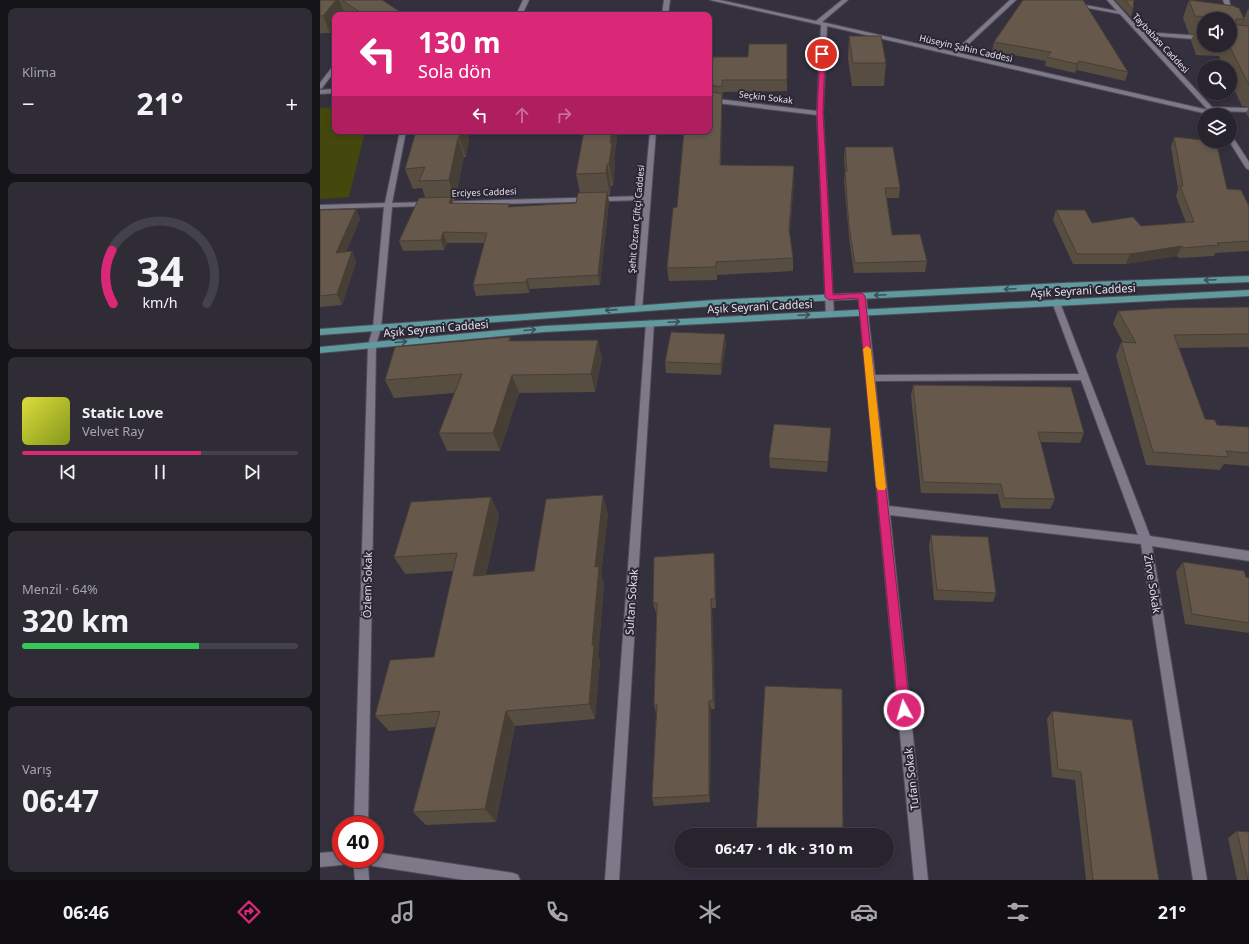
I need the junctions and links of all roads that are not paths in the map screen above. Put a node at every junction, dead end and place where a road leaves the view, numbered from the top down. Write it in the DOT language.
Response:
graph roads {
  1 [pos="526,0"];
  2 [pos="667,0"];
  3 [pos="713,0"];
  4 [pos="845,0"];
  5 [pos="1013,0"];
  6 [pos="1110,0"];
  7 [pos="1226,0"];
  8 [pos="1068,4"];
  9 [pos="520,12"];
  10 [pos="665,12"];
  11 [pos="1231,12"];
  12 [pos="1121,13"];
  13 [pos="821,23"];
  14 [pos="1140,33"];
  15 [pos="1197,37"];
  16 [pos="954,54"];
  17 [pos="332,71"];
  18 [pos="320,88"];
  19 [pos="332,91"];
  20 [pos="320,92"];
  21 [pos="712,100"];
  22 [pos="1210,108"];
  23 [pos="1237,110"];
  24 [pos="1249,110"];
  25 [pos="1197,111"];
  26 [pos="820,113"];
  27 [pos="402,134"];
  28 [pos="653,134"];
  29 [pos="1236,148"];
  30 [pos="1249,168"];
  31 [pos="648,198"];
  32 [pos="388,205"];
  33 [pos="320,207"];
  34 [pos="1249,279"];
  35 [pos="1249,293"];
  36 [pos="862,296"];
  37 [pos="829,297"];
  38 [pos="1056,302"];
  39 [pos="639,308"];
  40 [pos="864,312"];
  41 [pos="830,314"];
  42 [pos="650,323"];
  43 [pos="377,328"];
  44 [pos="320,332"];
  45 [pos="372,345"];
  46 [pos="320,350"];
  47 [pos="1085,377"];
  48 [pos="870,378"];
  49 [pos="883,510"];
  50 [pos="1146,540"];
  51 [pos="1249,556"];
  52 [pos="361,816"];
  53 [pos="332,859"];
  54 [pos="320,860"];
  55 [pos="384,861"];
  56 [pos="361,868"];
  57 [pos="362,880"];
  58 [pos="513,880"];
  59 [pos="612,880"];
  60 [pos="921,880"];
  61 [pos="1200,880"];
  1 -- 9 [label="street"];
  2 -- 10 [label="street"];
  3 -- 13 [label="street, Hüseyin Şahin Caddesi"];
  4 -- 13 [label="street"];
  5 -- 16 [label="street"];
  6 -- 12 [label="street, Taybabası Caddesi"];
  7 -- 11 [label="street"];
  8 -- 12 [label="street"];
  12 -- 14 [label="street, Taybabası Caddesi"];
  13 -- 16 [label="street, Hüseyin Şahin Caddesi"];
  13 -- 26 [label="street"];
  14 -- 15 [label="street"];
  14 -- 22 [label="street, Taybabası Caddesi"];
  16 -- 25 [label="street, Hüseyin Şahin Caddesi"];
  17 -- 18 [label="street"];
  19 -- 20 [label="street"];
  21 -- 26 [label="street, Seçkin Sokak"];
  23 -- 24 [label="street"];
  26 -- 37 [label="street"];
  27 -- 32 [label="street, Özlem Sokak"];
  28 -- 31 [label="street, Şehit Özcan Çiftçi Caddesi"];
  29 -- 30 [label="street"];
  31 -- 32 [label="street, Erciyes Caddesi"];
  31 -- 39 [label="street, Şehit Özcan Çiftçi Caddesi"];
  32 -- 33 [label="street, Erciyes Caddesi"];
  32 -- 43 [label="street, Özlem Sokak"];
  34 -- 36 [label="main road, one-way"];
  35 -- 38 [label="main road, Aşık Seyrani Caddesi"];
  36 -- 37 [label="main road"];
  36 -- 40 [label="street, Tufan Sokak"];
  37 -- 39 [label="main road"];
  37 -- 41 [label="street"];
  38 -- 40 [label="main road, Aşık Seyrani Caddesi"];
  38 -- 47 [label="street, Zirve Sokak"];
  39 -- 43 [label="main road, one-way"];
  40 -- 41 [label="main road, Aşık Seyrani Caddesi"];
  40 -- 48 [label="street, Tufan Sokak"];
  42 -- 41 [label="main road, Aşık Seyrani Caddesi, one-way"];
  45 -- 42 [label="main road, Aşık Seyrani Caddesi, one-way"];
  42 -- 59 [label="street, Sultan Sokak"];
  43 -- 44 [label="main road"];
  43 -- 45 [label="street, Özlem Sokak"];
  45 -- 46 [label="main road, Aşık Seyrani Caddesi"];
  45 -- 52 [label="street, Özlem Sokak"];
  47 -- 48 [label="street"];
  47 -- 50 [label="street, Zirve Sokak"];
  48 -- 49 [label="street, Tufan Sokak"];
  49 -- 50 [label="street"];
  49 -- 60 [label="street, Tufan Sokak"];
  50 -- 51 [label="street"];
  50 -- 61 [label="street, Zirve Sokak"];
  53 -- 54 [label="street"];
  55 -- 58 [label="street"];
  56 -- 57 [label="street"];
}
